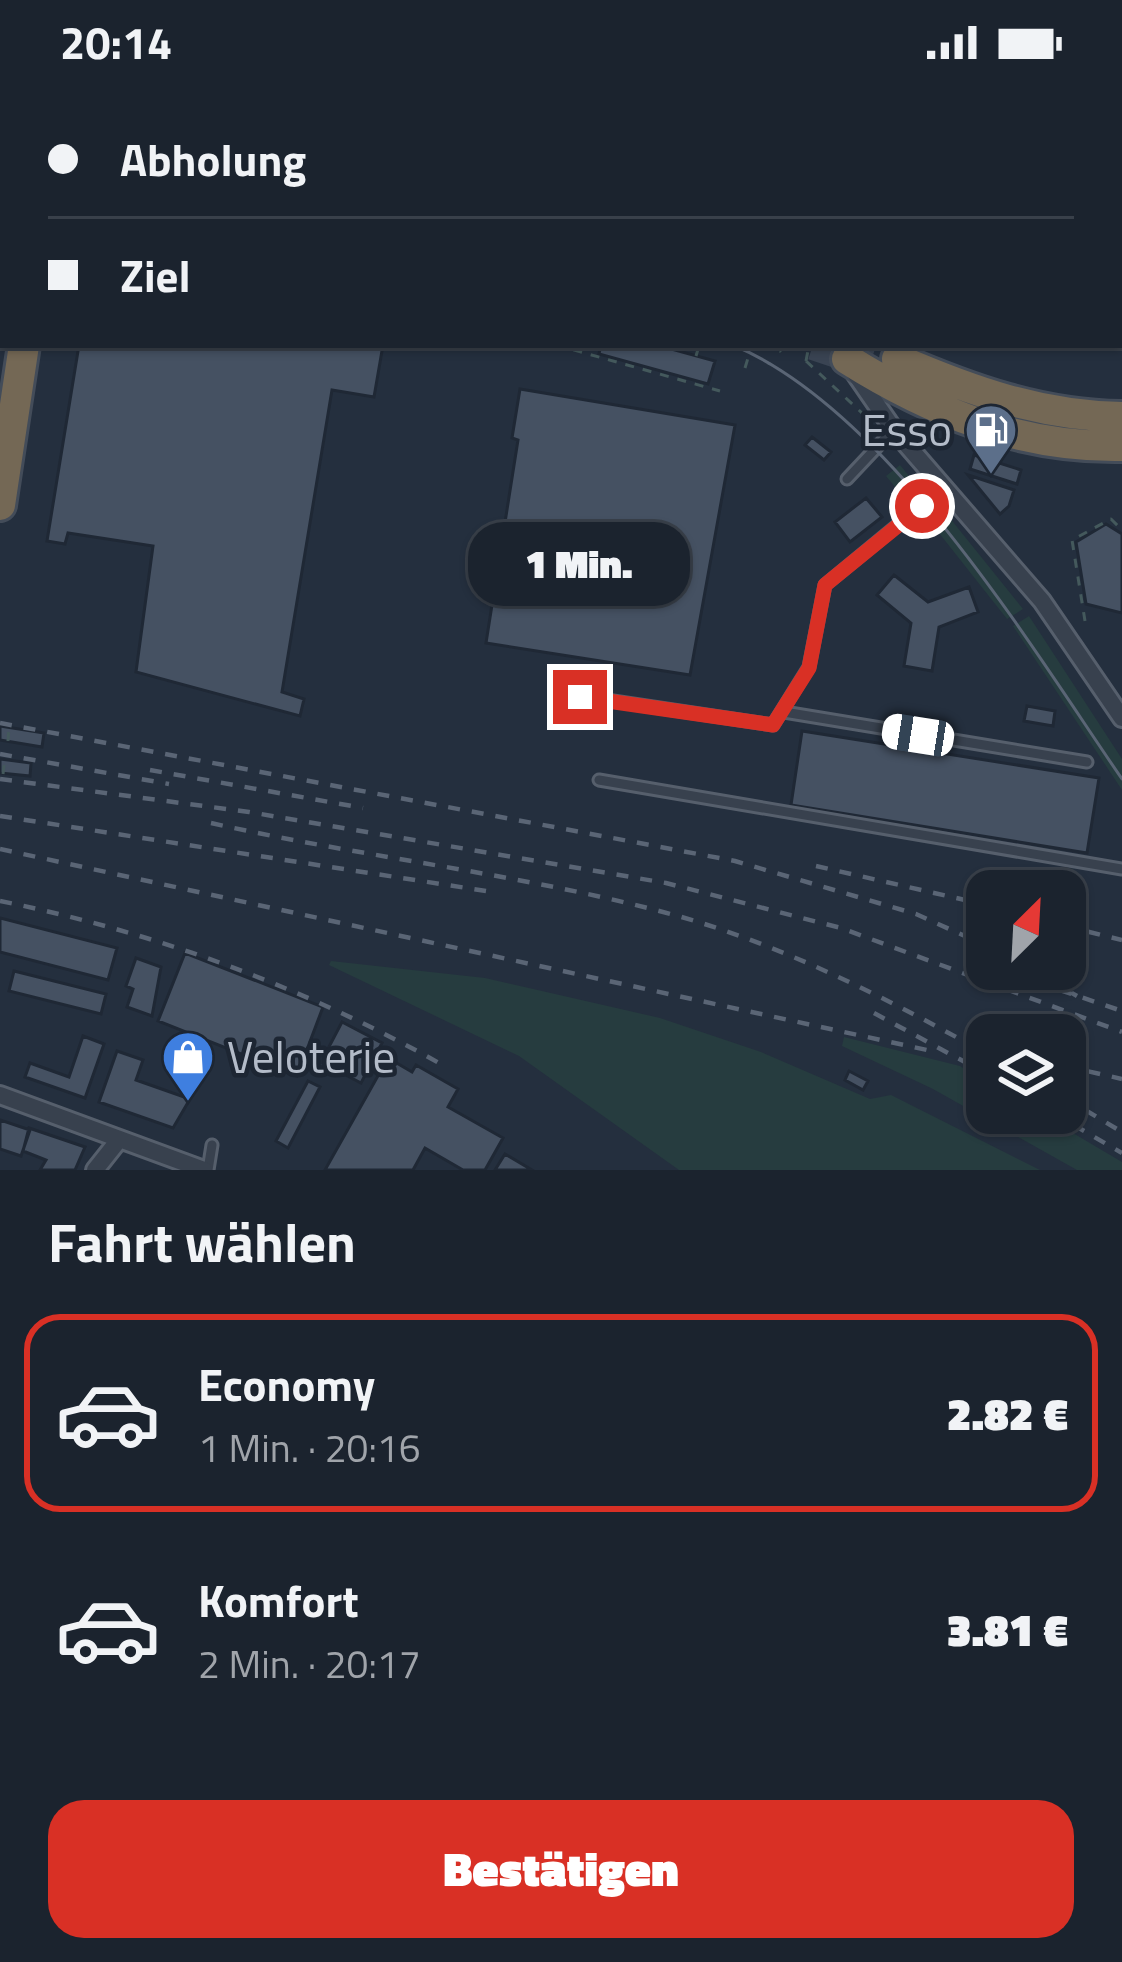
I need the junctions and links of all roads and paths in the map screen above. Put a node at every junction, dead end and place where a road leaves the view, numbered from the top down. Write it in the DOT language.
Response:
graph roads {
  1 [pos="23,348"];
  2 [pos="567,348"];
  3 [pos="698,348"];
  4 [pos="696,356"];
  5 [pos="748,358"];
  6 [pos="893,361"];
  7 [pos="825,363"];
  8 [pos="745,368"];
  9 [pos="720,391"];
  10 [pos="1122,401"];
  11 [pos="865,416"];
  12 [pos="1122,417"];
  13 [pos="894,430"];
  14 [pos="1122,432"];
  15 [pos="1122,446"];
  16 [pos="848,479"];
  17 [pos="946,485"];
  18 [pos="0,505"];
  19 [pos="1122,530"];
  20 [pos="1085,621"];
  21 [pos="580,697"];
  22 [pos="784,712"];
  23 [pos="1122,718"];
  24 [pos="9,727"];
  25 [pos="8,741"];
  26 [pos="5,759"];
  27 [pos="1088,762"];
  28 [pos="3,774"];
  29 [pos="599,780"];
  30 [pos="1122,869"];
  31 [pos="0,1095"];
  32 [pos="118,1141"];
  33 [pos="212,1145"];
  34 [pos="95,1170"];
  35 [pos="206,1170"];
  1 -- 18 [label="highway"];
  2 -- 9 [label="path"];
  3 -- 4 [label="path"];
  5 -- 8 [label="path"];
  6 -- 7 [label="highway"];
  6 -- 10 [label="highway"];
  6 -- 12 [label="highway"];
  6 -- 14 [label="highway"];
  6 -- 15 [label="highway"];
  7 -- 11 [label="path"];
  7 -- 13 [label="street"];
  13 -- 16 [label="lane"];
  13 -- 17 [label="street"];
  17 -- 22 [label="lane"];
  17 -- 23 [label="street"];
  19 -- 20 [label="path"];
  21 -- 22 [label="lane"];
  22 -- 27 [label="lane"];
  24 -- 25 [label="path"];
  26 -- 28 [label="path"];
  29 -- 30 [label="lane"];
  31 -- 32 [label="street"];
  32 -- 34 [label="street"];
  32 -- 35 [label="street"];
  33 -- 35 [label="lane"];
}
